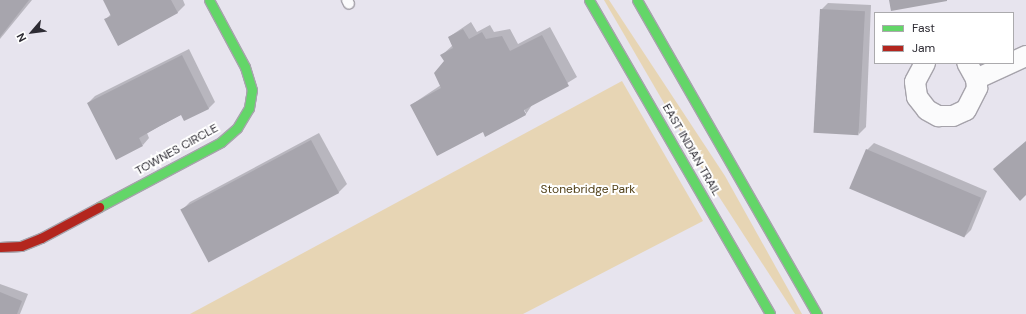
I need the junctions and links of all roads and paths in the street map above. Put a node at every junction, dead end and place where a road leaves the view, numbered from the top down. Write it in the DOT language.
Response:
graph roads {
  1 [pos="209,0"];
  2 [pos="589,0"];
  3 [pos="637,0"];
  4 [pos="1026,56"];
  5 [pos="1014,59"];
  6 [pos="924,64"];
  7 [pos="997,64"];
  8 [pos="972,71"];
  9 [pos="0,248"];
  10 [pos="770,314"];
  11 [pos="817,314"];
  1 -- 9 [label="main road, TOWNES CIRCLE"];
  2 -- 10 [label="main road, EAST INDIAN TRAIL"];
  3 -- 11 [label="main road"];
  4 -- 5 [label="street"];
  6 -- 8 [label="street"];
  7 -- 8 [label="street"];
}
